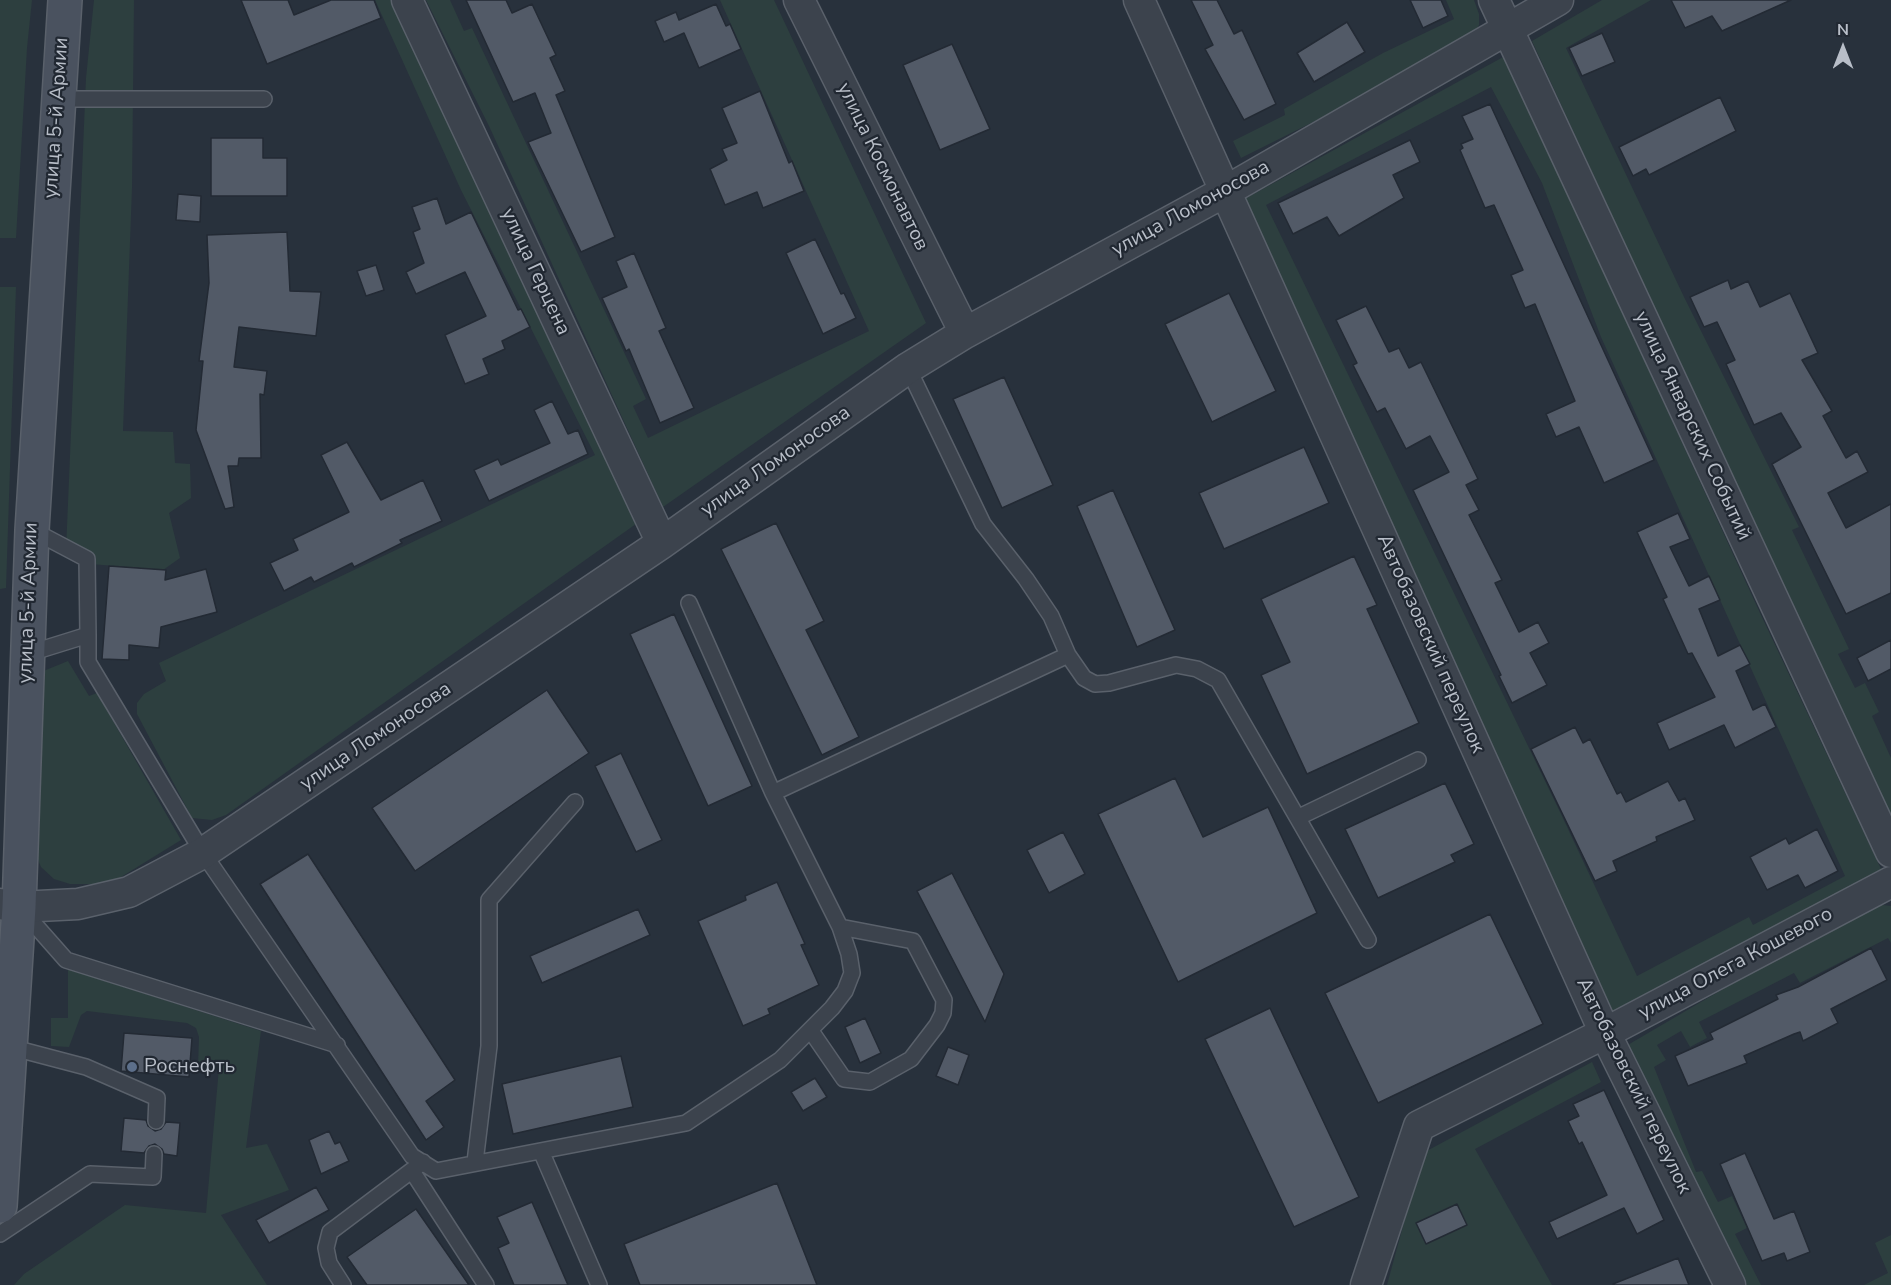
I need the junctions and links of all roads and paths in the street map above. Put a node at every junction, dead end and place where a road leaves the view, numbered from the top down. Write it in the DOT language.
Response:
graph roads {
  1 [pos="65,0"];
  2 [pos="407,0"];
  3 [pos="800,0"];
  4 [pos="1139,0"];
  5 [pos="1494,0"];
  6 [pos="1558,0"];
  7 [pos="1508,31"];
  8 [pos="57,99"];
  9 [pos="264,99"];
  10 [pos="1226,191"];
  11 [pos="965,333"];
  12 [pos="908,368"];
  13 [pos="32,530"];
  14 [pos="662,543"];
  15 [pos="689,603"];
  16 [pos="88,635"];
  17 [pos="27,654"];
  18 [pos="1068,655"];
  19 [pos="1418,760"];
  20 [pos="773,793"];
  21 [pos="575,802"];
  22 [pos="1299,817"];
  23 [pos="1891,852"];
  24 [pos="203,853"];
  25 [pos="1891,882"];
  26 [pos="10,905"];
  27 [pos="840,927"];
  28 [pos="1368,940"];
  29 [pos="811,1031"];
  30 [pos="1605,1033"];
  31 [pos="337,1045"];
  32 [pos="10,1047"];
  33 [pos="156,1121"];
  34 [pos="541,1150"];
  35 [pos="154,1154"];
  36 [pos="1,1162"];
  37 [pos="476,1162"];
  38 [pos="417,1167"];
  39 [pos="0,1206"];
  40 [pos="0,1234"];
  41 [pos="343,1285"];
  42 [pos="486,1285"];
  43 [pos="599,1285"];
  44 [pos="1366,1285"];
  45 [pos="1730,1285"];
  1 -- 8 [label="street, улица 5-й Армии"];
  2 -- 14 [label="street, улица Герцена"];
  3 -- 11 [label="street, улица Космонавтов"];
  4 -- 10 [label="street, Автобазовский переулок"];
  5 -- 7 [label="street, улица Январских Событий"];
  6 -- 7 [label="street, улица Ломоносова"];
  7 -- 10 [label="street, улица Ломоносова"];
  7 -- 23 [label="street, улица Январских Событий"];
  8 -- 9 [label="lane"];
  8 -- 13 [label="street, улица 5-й Армии"];
  10 -- 11 [label="street, улица Ломоносова"];
  10 -- 30 [label="street, Автобазовский переулок"];
  11 -- 12 [label="street, улица Ломоносова"];
  12 -- 14 [label="street, улица Ломоносова"];
  12 -- 18 [label="lane"];
  13 -- 16 [label="lane"];
  13 -- 17 [label="street, улица 5-й Армии"];
  14 -- 24 [label="street, улица Ломоносова"];
  15 -- 20 [label="lane"];
  16 -- 17 [label="lane"];
  16 -- 24 [label="lane"];
  17 -- 26 [label="street, улица 5-й Армии"];
  18 -- 20 [label="lane"];
  18 -- 22 [label="lane"];
  19 -- 22 [label="lane"];
  20 -- 27 [label="lane"];
  21 -- 37 [label="lane"];
  22 -- 28 [label="lane"];
  24 -- 26 [label="street, улица Ломоносова"];
  24 -- 31 [label="lane"];
  25 -- 30 [label="street, улица Олега Кошевого"];
  26 -- 31 [label="lane"];
  26 -- 32 [label="street, улица 5-й Армии"];
  27 -- 29 [label="lane"];
  27 -- 29 [label="lane"];
  29 -- 34 [label="lane"];
  30 -- 44 [label="street, улица Олега Кошевого"];
  30 -- 45 [label="street, Автобазовский переулок"];
  31 -- 38 [label="lane"];
  32 -- 33 [label="lane"];
  32 -- 36 [label="street, улица 5-й Армии"];
  34 -- 37 [label="lane"];
  34 -- 43 [label="lane"];
  35 -- 40 [label="lane"];
  36 -- 39 [label="street, улица 5-й Армии"];
  37 -- 38 [label="lane"];
  38 -- 41 [label="lane"];
  38 -- 42 [label="lane"];
}
